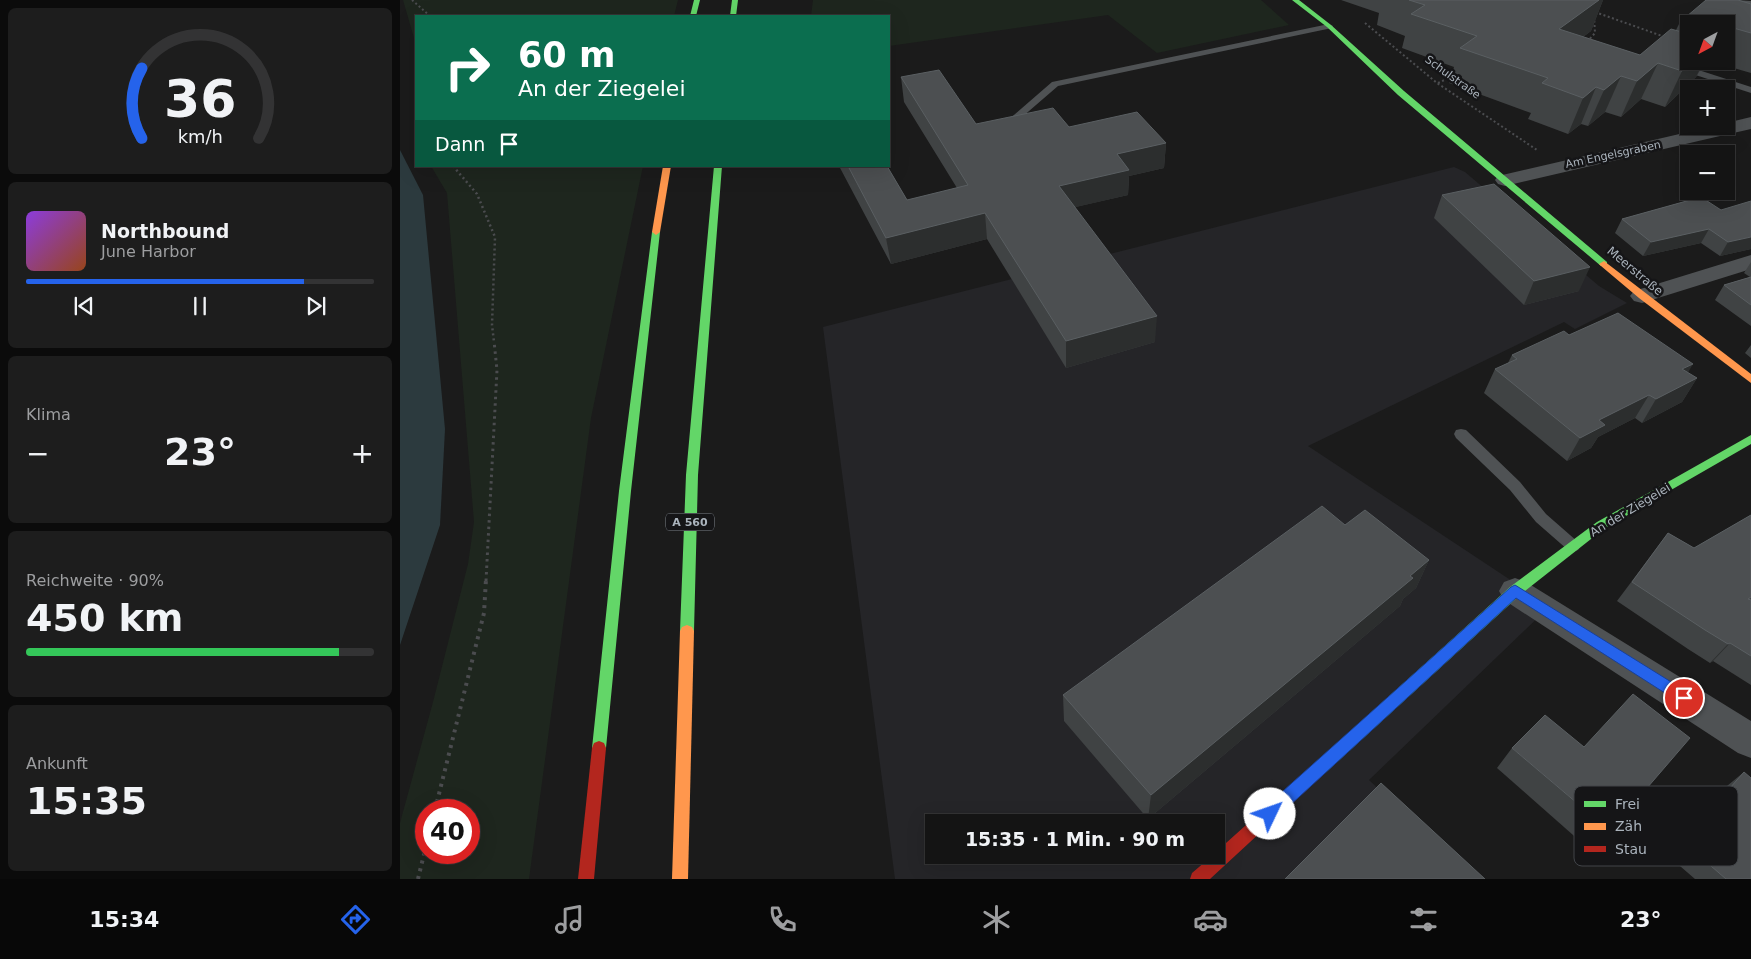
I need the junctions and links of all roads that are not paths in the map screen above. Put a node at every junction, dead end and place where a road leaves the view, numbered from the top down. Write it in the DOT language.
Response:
graph roads {
  1 [pos="697,0"];
  2 [pos="735,0"];
  3 [pos="1296,0"];
  4 [pos="1739,0"];
  5 [pos="1751,3"];
  6 [pos="693,15"];
  7 [pos="733,15"];
  8 [pos="1329,26"];
  9 [pos="1673,64"];
  10 [pos="1751,90"];
  11 [pos="1012,121"];
  12 [pos="1751,123"];
  13 [pos="667,167"];
  14 [pos="718,167"];
  15 [pos="1505,180"];
  16 [pos="1751,262"];
  17 [pos="1642,296"];
  18 [pos="1751,379"];
  19 [pos="1461,434"];
  20 [pos="1751,439"];
  21 [pos="1573,546"];
  22 [pos="1515,591"];
  23 [pos="1751,741"];
  24 [pos="586,879"];
  25 [pos="680,879"];
  26 [pos="1198,879"];
  1 -- 6 [label="main road"];
  2 -- 7 [label="main road"];
  3 -- 8 [label="main road"];
  4 -- 5 [label="lane"];
  8 -- 11 [label="lane"];
  8 -- 15 [label="main road"];
  9 -- 10 [label="lane"];
  12 -- 15 [label="street, Am Engelsgraben"];
  13 -- 24 [label="main road"];
  14 -- 25 [label="main road, A 560"];
  15 -- 17 [label="main road, Meerstraße"];
  16 -- 17 [label="street"];
  17 -- 18 [label="main road, Meerstraße"];
  19 -- 21 [label="lane"];
  20 -- 21 [label="main road, An der Ziegelei"];
  21 -- 22 [label="main road, An der Ziegelei"];
  22 -- 23 [label="street"];
  22 -- 26 [label="main road, An der Ziegelei"];
}
